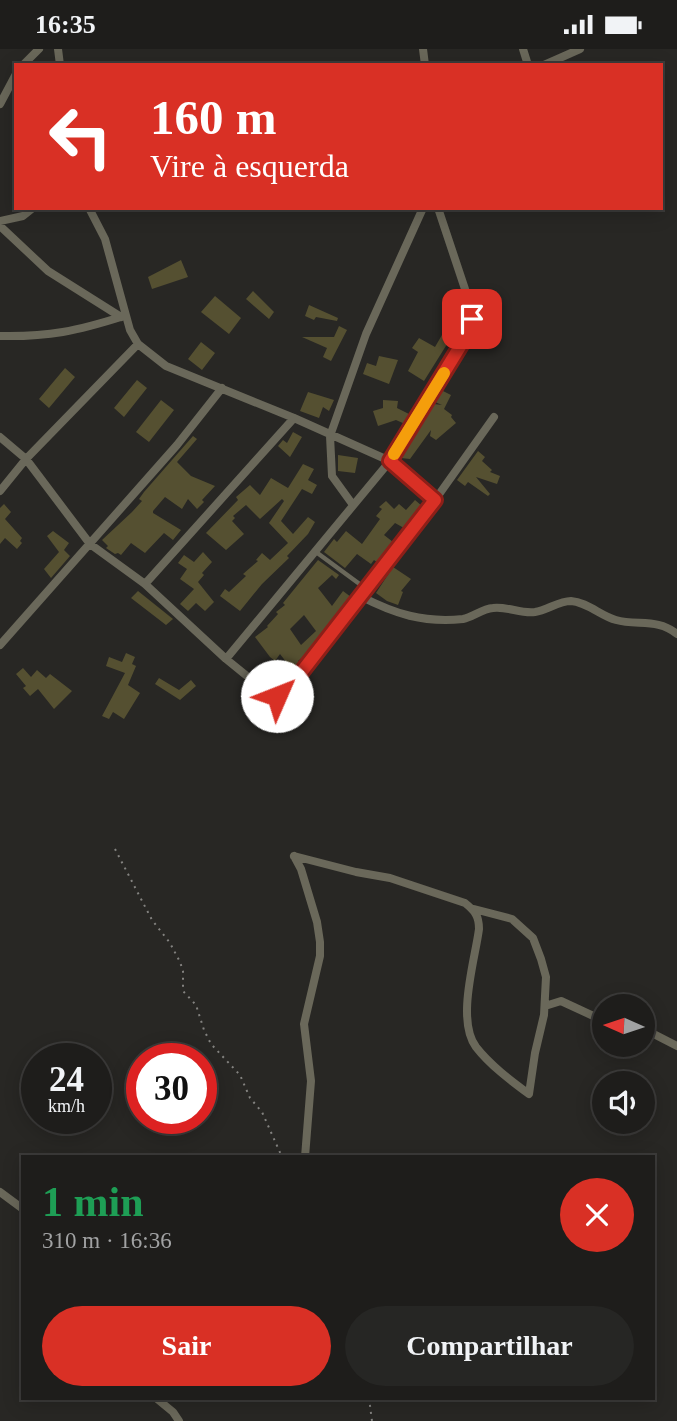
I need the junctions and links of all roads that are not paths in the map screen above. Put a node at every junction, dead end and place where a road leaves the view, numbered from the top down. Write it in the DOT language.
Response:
graph roads {
  1 [pos="39,49"];
  2 [pos="558,49"];
  3 [pos="580,49"];
  4 [pos="555,59"];
  5 [pos="25,63"];
  6 [pos="548,63"];
  7 [pos="14,78"];
  8 [pos="0,104"];
  9 [pos="30,210"];
  10 [pos="90,210"];
  11 [pos="422,210"];
  12 [pos="440,210"];
  13 [pos="0,223"];
  14 [pos="124,316"];
  15 [pos="0,335"];
  16 [pos="138,344"];
  17 [pos="222,388"];
  18 [pos="494,417"];
  19 [pos="294,418"];
  20 [pos="330,436"];
  21 [pos="0,437"];
  22 [pos="26,459"];
  23 [pos="390,461"];
  24 [pos="0,491"];
  25 [pos="435,500"];
  26 [pos="354,505"];
  27 [pos="90,544"];
  28 [pos="315,552"];
  29 [pos="145,584"];
  30 [pos="363,592"];
  31 [pos="677,634"];
  32 [pos="1,643"];
  33 [pos="226,659"];
  34 [pos="474,909"];
  35 [pos="545,1006"];
  36 [pos="592,1015"];
  37 [pos="655,1035"];
  38 [pos="677,1046"];
  39 [pos="304,1155"];
  40 [pos="0,1192"];
  41 [pos="21,1208"];
  42 [pos="158,1400"];
  43 [pos="179,1421"];
  1 -- 5 [label="street"];
  2 -- 4 [label="street"];
  3 -- 4 [label="street"];
  4 -- 6 [label="street"];
  7 -- 8 [label="street"];
  9 -- 13 [label="street"];
  10 -- 14 [label="street"];
  11 -- 20 [label="street"];
  12 -- 23 [label="street"];
  13 -- 14 [label="street"];
  14 -- 15 [label="street"];
  14 -- 16 [label="street"];
  16 -- 17 [label="street"];
  16 -- 22 [label="street"];
  17 -- 19 [label="street"];
  17 -- 27 [label="street"];
  18 -- 25 [label="street"];
  19 -- 20 [label="street"];
  19 -- 29 [label="street"];
  20 -- 23 [label="street"];
  20 -- 26 [label="street"];
  21 -- 22 [label="street"];
  22 -- 24 [label="street"];
  22 -- 27 [label="street"];
  23 -- 25 [label="street"];
  23 -- 26 [label="street"];
  25 -- 30 [label="street"];
  26 -- 28 [label="street"];
  27 -- 29 [label="street"];
  27 -- 32 [label="street"];
  28 -- 30 [label="lane"];
  28 -- 33 [label="street"];
  29 -- 33 [label="street"];
  30 -- 31 [label="street"];
  30 -- 33 [label="street"];
  34 -- 35 [label="street"];
  34 -- 35 [label="street"];
  34 -- 39 [label="street"];
  35 -- 36 [label="street"];
  37 -- 38 [label="street"];
  40 -- 41 [label="street"];
  42 -- 43 [label="street"];
}
